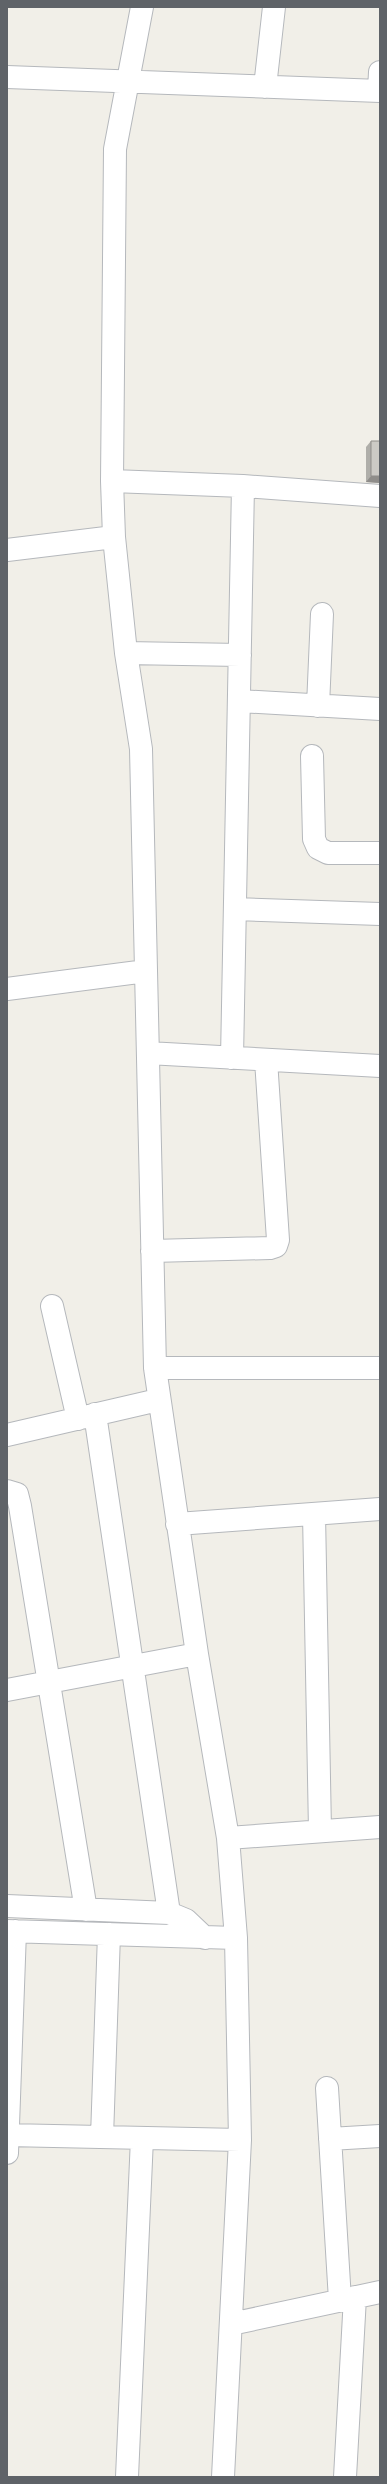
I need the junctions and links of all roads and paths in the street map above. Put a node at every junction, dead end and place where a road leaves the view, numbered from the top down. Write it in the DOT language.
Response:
graph roads {
  1 [pos="142,7"];
  2 [pos="274,7"];
  3 [pos="7,77"];
  4 [pos="128,83"];
  5 [pos="380,85"];
  6 [pos="265,88"];
  7 [pos="112,482"];
  8 [pos="244,486"];
  9 [pos="380,496"];
  10 [pos="114,537"];
  11 [pos="7,550"];
  12 [pos="322,614"];
  13 [pos="126,653"];
  14 [pos="240,655"];
  15 [pos="239,701"];
  16 [pos="318,706"];
  17 [pos="380,710"];
  18 [pos="312,756"];
  19 [pos="380,853"];
  20 [pos="235,909"];
  21 [pos="380,914"];
  22 [pos="146,971"];
  23 [pos="7,989"];
  24 [pos="148,1053"];
  25 [pos="232,1058"];
  26 [pos="266,1060"];
  27 [pos="380,1062"];
  28 [pos="380,1066"];
  29 [pos="380,1072"];
  30 [pos="152,1251"];
  31 [pos="52,1306"];
  32 [pos="155,1368"];
  33 [pos="380,1368"];
  34 [pos="158,1400"];
  35 [pos="87,1416"];
  36 [pos="7,1435"];
  37 [pos="7,1491"];
  38 [pos="380,1510"];
  39 [pos="314,1514"];
  40 [pos="177,1524"];
  41 [pos="197,1654"];
  42 [pos="133,1667"];
  43 [pos="50,1682"];
  44 [pos="7,1690"];
  45 [pos="380,1827"];
  46 [pos="320,1831"];
  47 [pos="228,1838"];
  48 [pos="7,1906"];
  49 [pos="86,1910"];
  50 [pos="169,1913"];
  51 [pos="11,1931"];
  52 [pos="109,1934"];
  53 [pos="205,1938"];
  54 [pos="236,1938"];
  55 [pos="327,2088"];
  56 [pos="7,2135"];
  57 [pos="380,2136"];
  58 [pos="102,2137"];
  59 [pos="142,2138"];
  60 [pos="330,2139"];
  61 [pos="240,2140"];
  62 [pos="7,2153"];
  63 [pos="380,2292"];
  64 [pos="347,2299"];
  65 [pos="231,2324"];
  66 [pos="127,2477"];
  67 [pos="223,2477"];
  68 [pos="345,2477"];
  1 -- 4 [label="street"];
  2 -- 6 [label="street"];
  3 -- 4 [label="street"];
  4 -- 6 [label="street"];
  4 -- 7 [label="street"];
  5 -- 6 [label="street"];
  7 -- 8 [label="street"];
  7 -- 10 [label="street"];
  8 -- 9 [label="street"];
  8 -- 14 [label="street"];
  10 -- 11 [label="street"];
  10 -- 13 [label="street"];
  12 -- 16 [label="street"];
  13 -- 14 [label="street"];
  13 -- 22 [label="street"];
  14 -- 15 [label="street"];
  15 -- 16 [label="street"];
  15 -- 20 [label="street"];
  16 -- 17 [label="street"];
  18 -- 19 [label="street"];
  20 -- 21 [label="street"];
  20 -- 25 [label="street"];
  22 -- 23 [label="street"];
  22 -- 24 [label="street"];
  24 -- 25 [label="street"];
  24 -- 30 [label="street"];
  25 -- 26 [label="street"];
  26 -- 28 [label="street"];
  26 -- 30 [label="street"];
  27 -- 28 [label="street"];
  28 -- 29 [label="street"];
  30 -- 32 [label="street"];
  31 -- 35 [label="street"];
  32 -- 33 [label="street"];
  32 -- 34 [label="street"];
  34 -- 35 [label="street"];
  34 -- 40 [label="street"];
  35 -- 36 [label="street"];
  35 -- 42 [label="street"];
  37 -- 43 [label="street"];
  38 -- 39 [label="street"];
  39 -- 40 [label="street"];
  39 -- 46 [label="street"];
  40 -- 41 [label="street"];
  41 -- 42 [label="street"];
  41 -- 47 [label="street"];
  42 -- 43 [label="street"];
  42 -- 50 [label="street"];
  43 -- 44 [label="street"];
  43 -- 49 [label="street"];
  45 -- 46 [label="street"];
  46 -- 47 [label="street"];
  47 -- 54 [label="street"];
  48 -- 49 [label="street"];
  49 -- 50 [label="street"];
  50 -- 53 [label="street"];
  51 -- 52 [label="street"];
  51 -- 56 [label="street"];
  52 -- 53 [label="street"];
  52 -- 58 [label="street"];
  53 -- 54 [label="street"];
  54 -- 61 [label="street"];
  55 -- 60 [label="street"];
  56 -- 58 [label="street"];
  56 -- 62 [label="street"];
  57 -- 60 [label="street"];
  58 -- 59 [label="street"];
  59 -- 61 [label="street"];
  59 -- 66 [label="street"];
  60 -- 64 [label="street"];
  61 -- 65 [label="street"];
  63 -- 64 [label="street"];
  64 -- 65 [label="street"];
  64 -- 68 [label="street"];
  65 -- 67 [label="street"];
}
